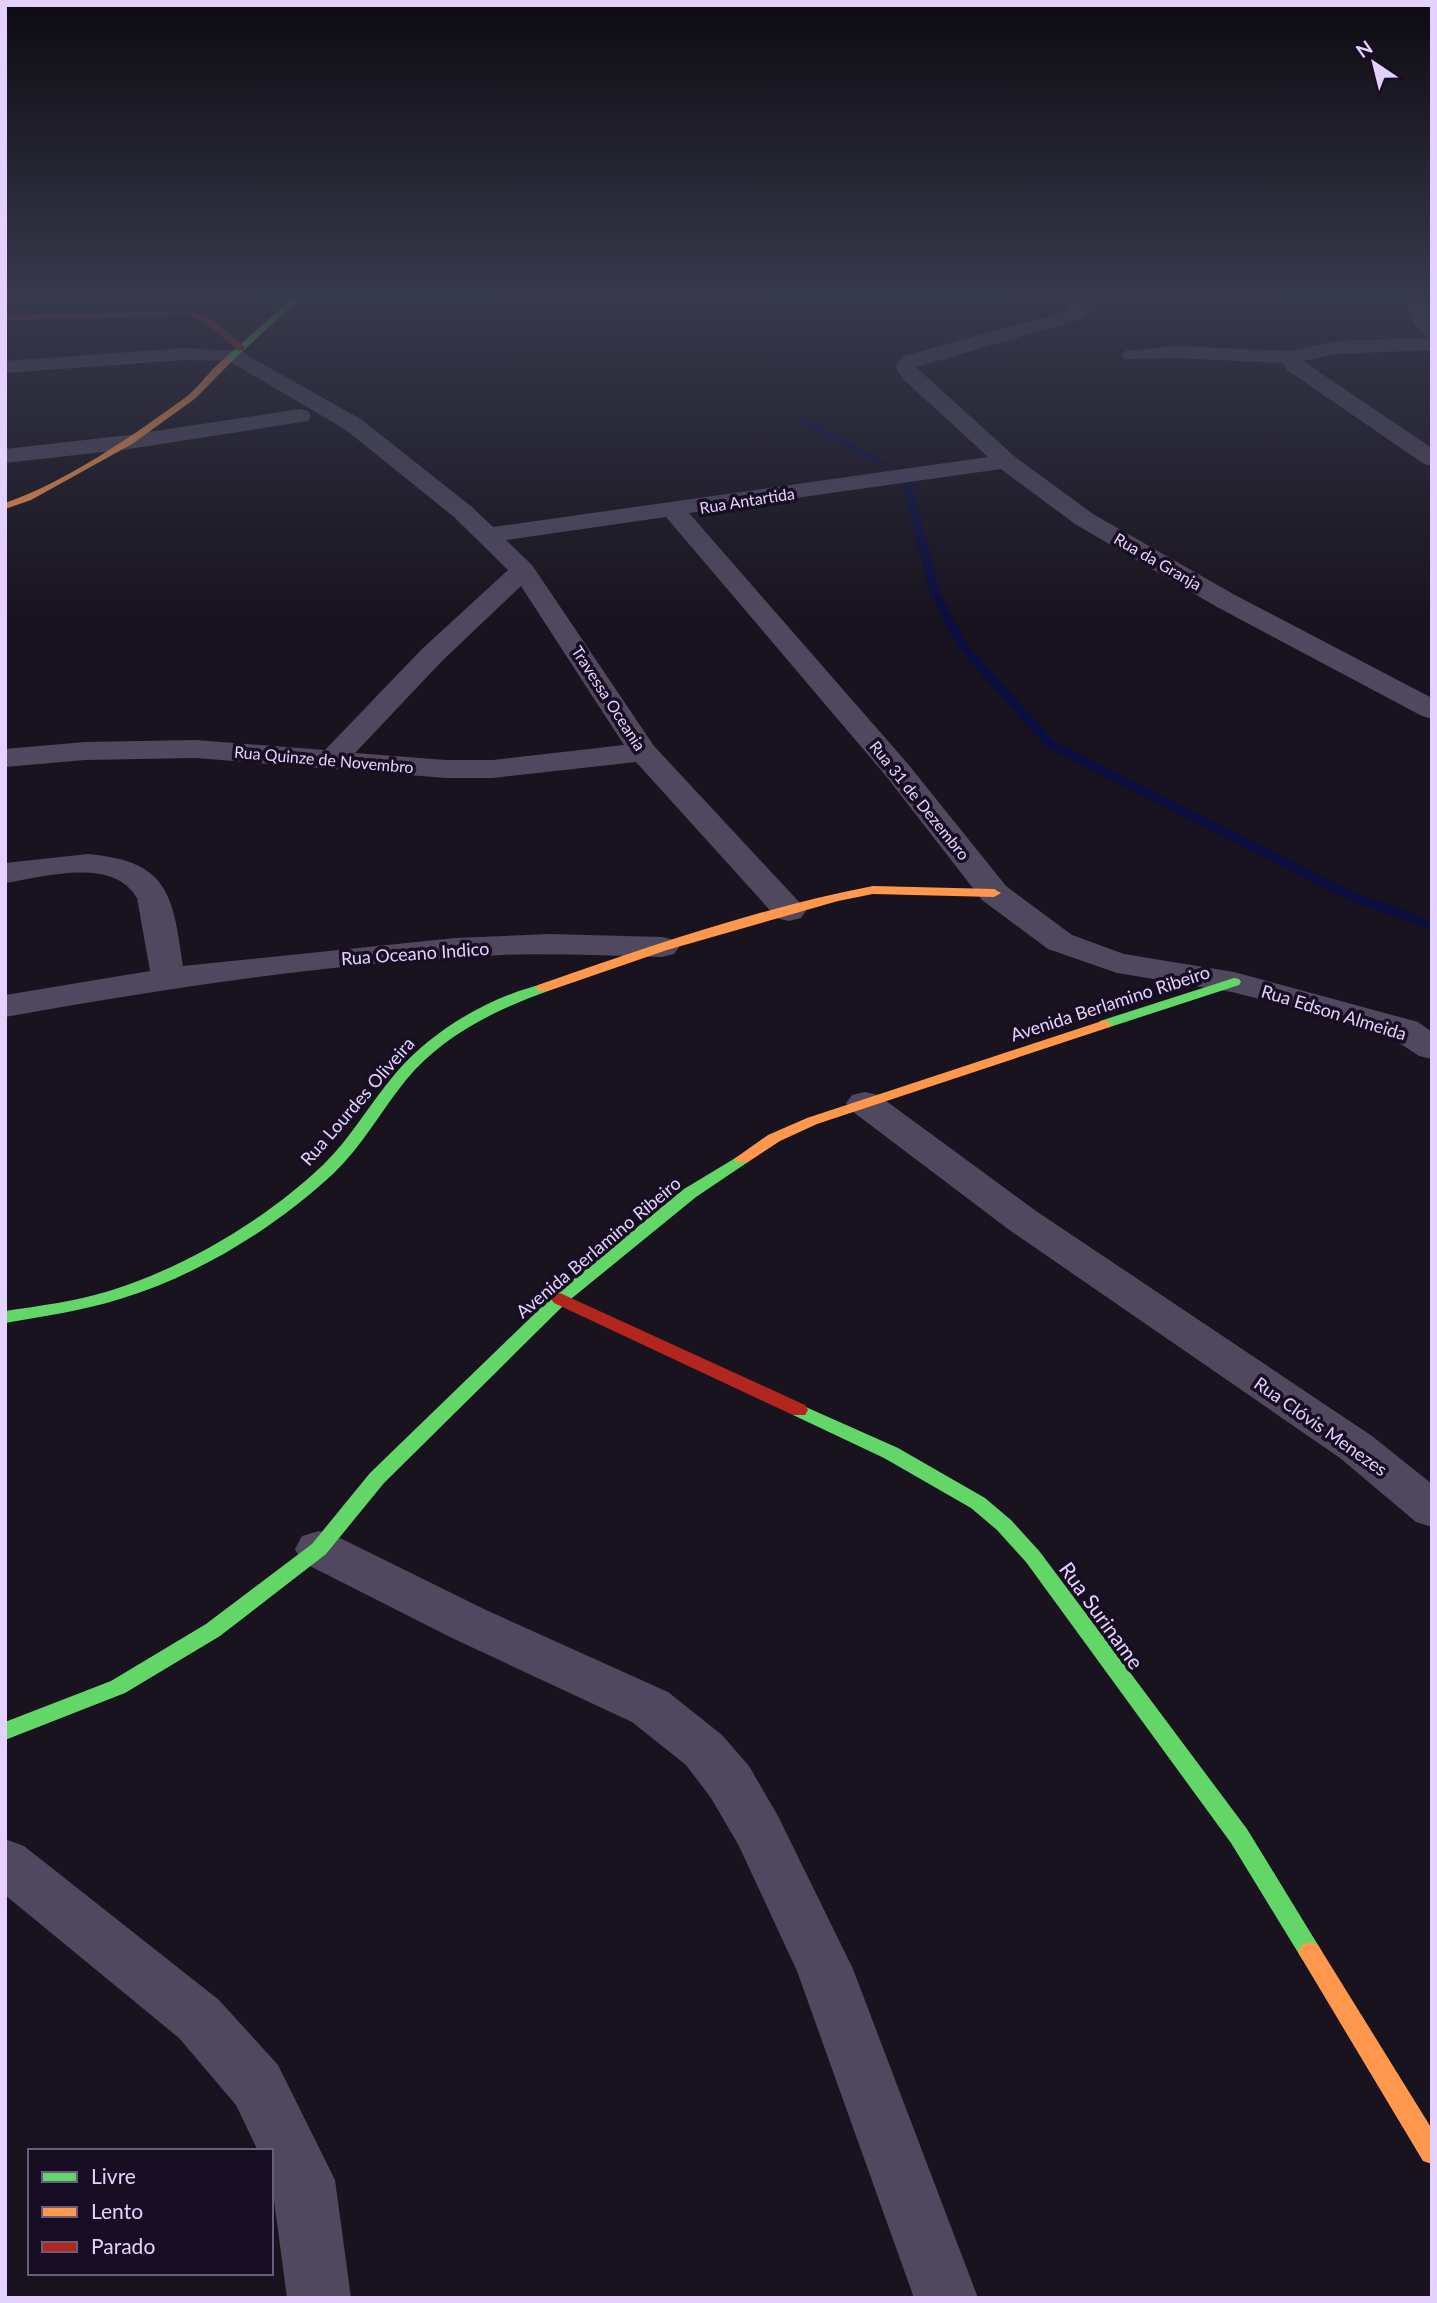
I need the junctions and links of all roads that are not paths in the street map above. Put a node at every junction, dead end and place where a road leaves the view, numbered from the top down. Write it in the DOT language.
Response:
graph roads {
  1 [pos="183,402"];
  2 [pos="318,402"];
  3 [pos="941,402"];
  4 [pos="1349,402"];
  5 [pos="300,416"];
  6 [pos="129,442"];
  7 [pos="5,456"];
  8 [pos="1432,458"];
  9 [pos="1006,461"];
  10 [pos="5,506"];
  11 [pos="674,511"];
  12 [pos="488,535"];
  13 [pos="523,570"];
  14 [pos="1432,710"];
  15 [pos="643,751"];
  16 [pos="5,758"];
  17 [pos="334,758"];
  18 [pos="5,873"];
  19 [pos="994,893"];
  20 [pos="789,911"];
  21 [pos="662,947"];
  22 [pos="169,978"];
  23 [pos="1234,982"];
  24 [pos="5,1006"];
  25 [pos="1423,1034"];
  26 [pos="865,1104"];
  27 [pos="560,1299"];
  28 [pos="5,1317"];
  29 [pos="1432,1510"];
  30 [pos="319,1549"];
  31 [pos="5,1731"];
  32 [pos="5,1863"];
  33 [pos="1432,2152"];
  34 [pos="319,2298"];
  35 [pos="946,2298"];
  1 -- 6 [label="street"];
  2 -- 12 [label="street"];
  3 -- 9 [label="street, Rua da Granja"];
  4 -- 8 [label="street"];
  5 -- 6 [label="street"];
  6 -- 7 [label="street"];
  6 -- 10 [label="street"];
  9 -- 11 [label="street, Rua Antartida"];
  9 -- 14 [label="street, Rua da Granja"];
  11 -- 12 [label="street, Rua Antartida"];
  11 -- 19 [label="street, Rua 31 de Dezembro"];
  12 -- 13 [label="street"];
  13 -- 15 [label="street, Travessa Oceania"];
  13 -- 17 [label="street"];
  15 -- 17 [label="street, Rua Quinze de Novembro"];
  15 -- 20 [label="street, Travessa Oceania"];
  16 -- 17 [label="street, Rua Quinze de Novembro"];
  18 -- 22 [label="street"];
  19 -- 20 [label="street, Rua Lourdes Oliveira"];
  19 -- 23 [label="street, Rua 31 de Dezembro"];
  20 -- 21 [label="street, Rua Lourdes Oliveira"];
  21 -- 22 [label="street, Rua Oceano Indico"];
  21 -- 28 [label="street, Rua Lourdes Oliveira"];
  22 -- 24 [label="street, Rua Oceano Indico"];
  23 -- 25 [label="street, Rua Edson Almeida"];
  23 -- 26 [label="street, Avenida Berlamino Ribeiro"];
  26 -- 27 [label="street, Avenida Berlamino Ribeiro"];
  26 -- 29 [label="street, Rua Clóvis Menezes"];
  27 -- 30 [label="street, Avenida Berlamino Ribeiro"];
  27 -- 33 [label="street, Rua Suriname"];
  30 -- 31 [label="street, Avenida Berlamino Ribeiro"];
  30 -- 35 [label="street"];
  32 -- 34 [label="street"];
}
